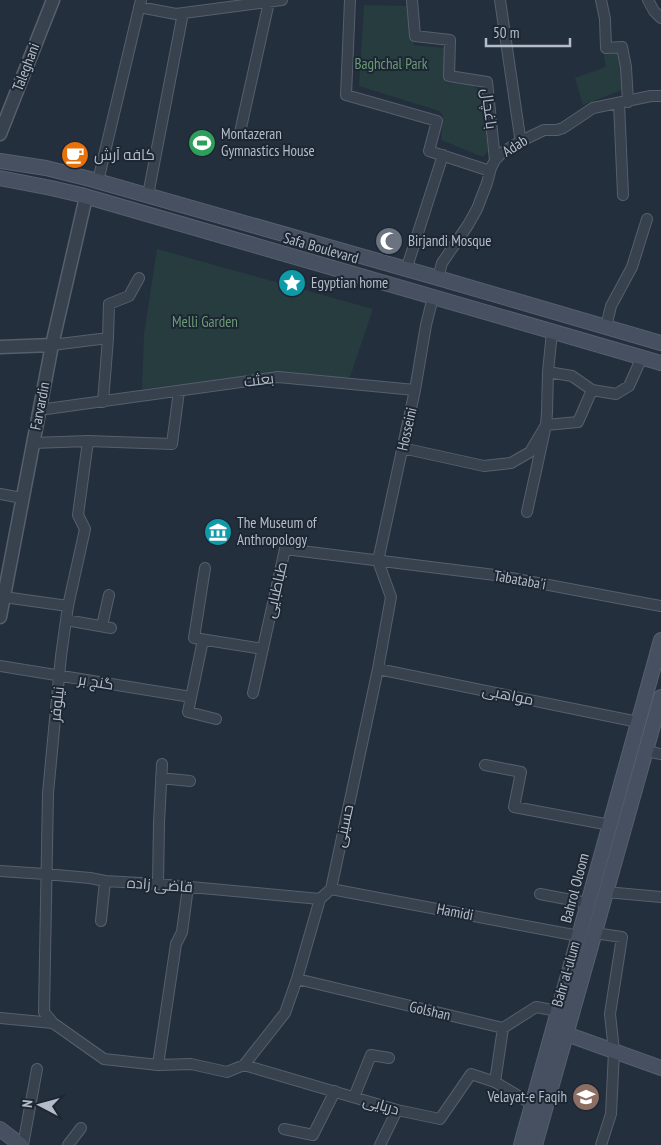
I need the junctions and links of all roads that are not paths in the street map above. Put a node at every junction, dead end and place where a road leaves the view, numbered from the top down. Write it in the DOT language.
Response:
graph roads {
  1 [pos="53,0"];
  2 [pos="282,0"];
  3 [pos="350,0"];
  4 [pos="412,0"];
  5 [pos="500,0"];
  6 [pos="601,0"];
  7 [pos="648,0"];
  8 [pos="269,2"];
  9 [pos="140,4"];
  10 [pos="184,13"];
  11 [pos="661,18"];
  12 [pos="661,96"];
  13 [pos="624,102"];
  14 [pos="240,132"];
  15 [pos="0,134"];
  16 [pos="522,141"];
  17 [pos="443,155"];
  18 [pos="495,160"];
  19 [pos="0,161"];
  20 [pos="490,171"];
  21 [pos="0,178"];
  22 [pos="98,181"];
  23 [pos="148,195"];
  24 [pos="623,196"];
  25 [pos="86,197"];
  26 [pos="647,219"];
  27 [pos="252,225"];
  28 [pos="248,243"];
  29 [pos="406,270"];
  30 [pos="139,278"];
  31 [pos="438,278"];
  32 [pos="433,297"];
  33 [pos="501,297"];
  34 [pos="496,315"];
  35 [pos="606,327"];
  36 [pos="552,332"];
  37 [pos="108,338"];
  38 [pos="661,344"];
  39 [pos="52,345"];
  40 [pos="0,347"];
  41 [pos="642,357"];
  42 [pos="661,363"];
  43 [pos="548,372"];
  44 [pos="416,390"];
  45 [pos="592,390"];
  46 [pos="179,391"];
  47 [pos="103,402"];
  48 [pos="39,410"];
  49 [pos="546,425"];
  50 [pos="88,441"];
  51 [pos="33,443"];
  52 [pos="402,448"];
  53 [pos="0,494"];
  54 [pos="22,498"];
  55 [pos="527,512"];
  56 [pos="378,561"];
  57 [pos="205,568"];
  58 [pos="109,595"];
  59 [pos="2,602"];
  60 [pos="68,606"];
  61 [pos="661,606"];
  62 [pos="0,617"];
  63 [pos="66,620"];
  64 [pos="203,640"];
  65 [pos="661,640"];
  66 [pos="263,649"];
  67 [pos="0,666"];
  68 [pos="378,669"];
  69 [pos="60,676"];
  70 [pos="253,693"];
  71 [pos="191,697"];
  72 [pos="661,697"];
  73 [pos="216,719"];
  74 [pos="638,722"];
  75 [pos="646,751"];
  76 [pos="661,754"];
  77 [pos="162,764"];
  78 [pos="484,765"];
  79 [pos="161,778"];
  80 [pos="190,781"];
  81 [pos="610,825"];
  82 [pos="0,872"];
  83 [pos="45,874"];
  84 [pos="105,881"];
  85 [pos="158,884"];
  86 [pos="188,886"];
  87 [pos="331,889"];
  88 [pos="606,892"];
  89 [pos="540,894"];
  90 [pos="661,897"];
  91 [pos="320,899"];
  92 [pos="588,903"];
  93 [pos="101,921"];
  94 [pos="594,933"];
  95 [pos="579,936"];
  96 [pos="297,979"];
  97 [pos="558,1011"];
  98 [pos="0,1018"];
  99 [pos="53,1023"];
  100 [pos="503,1028"];
  101 [pos="559,1032"];
  102 [pos="614,1051"];
  103 [pos="389,1058"];
  104 [pos="158,1065"];
  105 [pos="244,1065"];
  106 [pos="661,1068"];
  107 [pos="37,1069"];
  108 [pos="495,1082"];
  109 [pos="335,1091"];
  110 [pos="354,1097"];
  111 [pos="532,1104"];
  112 [pos="397,1110"];
  113 [pos="82,1128"];
  114 [pos="284,1128"];
  115 [pos="0,1129"];
  116 [pos="22,1145"];
  117 [pos="68,1145"];
  118 [pos="380,1145"];
  119 [pos="521,1145"];
  120 [pos="534,1145"];
  121 [pos="601,1145"];
  1 -- 15 [label="street, Taleghani"];
  2 -- 8 [label="street"];
  3 -- 17 [label="street"];
  4 -- 18 [label="street, باغچال"];
  5 -- 16 [label="street"];
  6 -- 13 [label="street"];
  7 -- 11 [label="street"];
  8 -- 10 [label="street"];
  8 -- 14 [label="street"];
  9 -- 10 [label="street"];
  9 -- 22 [label="street"];
  10 -- 23 [label="street"];
  12 -- 13 [label="street, Adab"];
  13 -- 16 [label="street, Adab"];
  13 -- 24 [label="street"];
  16 -- 18 [label="street, Adab"];
  17 -- 20 [label="street"];
  17 -- 29 [label="street"];
  18 -- 20 [label="street, Adab"];
  19 -- 22 [label="main road, Safa Boulevard"];
  20 -- 31 [label="street, Adab"];
  21 -- 25 [label="main road, Safa Boulevard"];
  22 -- 23 [label="main road, Safa Boulevard"];
  23 -- 27 [label="main road, Safa Boulevard"];
  25 -- 28 [label="main road, Safa Boulevard"];
  25 -- 39 [label="street, Farvardin"];
  26 -- 35 [label="street"];
  27 -- 28 [label="main road"];
  27 -- 29 [label="main road, Safa Boulevard"];
  28 -- 32 [label="main road, Safa Boulevard"];
  29 -- 31 [label="main road, Safa Boulevard"];
  30 -- 37 [label="street"];
  31 -- 32 [label="main road"];
  31 -- 33 [label="main road, Safa Boulevard"];
  32 -- 34 [label="main road, Safa Boulevard"];
  32 -- 44 [label="street, Hosseini"];
  33 -- 34 [label="main road"];
  33 -- 35 [label="main road, Safa Boulevard"];
  34 -- 36 [label="main road, Safa Boulevard"];
  35 -- 38 [label="main road, Safa Boulevard"];
  36 -- 41 [label="main road, Safa Boulevard"];
  36 -- 43 [label="street"];
  37 -- 39 [label="street"];
  37 -- 47 [label="street"];
  39 -- 40 [label="street"];
  39 -- 48 [label="street, Farvardin"];
  41 -- 42 [label="main road, Safa Boulevard"];
  41 -- 45 [label="street"];
  43 -- 45 [label="street"];
  43 -- 49 [label="street"];
  44 -- 46 [label="street, بعثت"];
  44 -- 52 [label="street, Hosseini"];
  45 -- 49 [label="street"];
  46 -- 47 [label="street, بعثت"];
  46 -- 50 [label="street"];
  47 -- 48 [label="street, بعثت"];
  48 -- 51 [label="street, Farvardin"];
  49 -- 52 [label="street"];
  49 -- 55 [label="street"];
  50 -- 51 [label="street"];
  50 -- 60 [label="street, نیلوفر"];
  51 -- 54 [label="street, Farvardin"];
  52 -- 56 [label="street, Hosseini"];
  53 -- 54 [label="street"];
  54 -- 59 [label="street, Farvardin"];
  56 -- 61 [label="street, Tabataba'i"];
  56 -- 66 [label="street, طباطبایی"];
  56 -- 68 [label="street, حسینی"];
  57 -- 64 [label="street"];
  58 -- 63 [label="street"];
  59 -- 60 [label="street"];
  59 -- 62 [label="street, Farvardin"];
  60 -- 63 [label="street, نیلوفر"];
  63 -- 69 [label="street, نیلوفر"];
  64 -- 66 [label="street"];
  64 -- 71 [label="street"];
  65 -- 74 [label="main road, Bahrol Oloom"];
  66 -- 70 [label="street, طباطبایی"];
  67 -- 69 [label="street, گنج بر"];
  68 -- 74 [label="street, مواهبی"];
  68 -- 87 [label="street, حسینی"];
  69 -- 71 [label="street, گنج بر"];
  69 -- 83 [label="street, نیلوفر"];
  71 -- 73 [label="street"];
  72 -- 75 [label="main road, Bahr al-ulum"];
  74 -- 81 [label="main road, Bahrol Oloom"];
  75 -- 76 [label="street"];
  75 -- 88 [label="main road, Bahr al-ulum"];
  77 -- 79 [label="street"];
  78 -- 81 [label="street"];
  79 -- 80 [label="street"];
  79 -- 85 [label="street"];
  81 -- 92 [label="main road, Bahrol Oloom"];
  82 -- 83 [label="street, قاضی زاده"];
  83 -- 84 [label="street, قاضی زاده"];
  83 -- 99 [label="street, نیلوفر"];
  84 -- 85 [label="street, قاضی زاده"];
  84 -- 93 [label="street"];
  85 -- 86 [label="street, قاضی زاده"];
  86 -- 91 [label="street, قاضی زاده"];
  86 -- 104 [label="street"];
  87 -- 91 [label="street"];
  87 -- 95 [label="street, Hamidi"];
  88 -- 90 [label="street"];
  88 -- 94 [label="main road, Bahr al-ulum"];
  89 -- 92 [label="street"];
  91 -- 96 [label="street"];
  92 -- 95 [label="main road, Bahrol Oloom"];
  94 -- 101 [label="main road, Bahr al-ulum"];
  94 -- 102 [label="street"];
  95 -- 97 [label="main road, Bahrol Oloom"];
  96 -- 100 [label="street, Golshan"];
  96 -- 105 [label="street"];
  97 -- 100 [label="street"];
  97 -- 101 [label="main road, Bahrol Oloom"];
  98 -- 99 [label="street"];
  99 -- 104 [label="street"];
  100 -- 108 [label="street"];
  101 -- 102 [label="main road"];
  101 -- 111 [label="main road, Bahrol Oloom"];
  101 -- 120 [label="main road, Bahr al-ulum"];
  102 -- 106 [label="main road"];
  102 -- 121 [label="street"];
  103 -- 110 [label="street"];
  104 -- 105 [label="street"];
  105 -- 109 [label="street, دریایی"];
  107 -- 116 [label="street"];
  108 -- 111 [label="street, دریایی"];
  108 -- 112 [label="street, دریایی"];
  109 -- 110 [label="street, دریایی"];
  109 -- 114 [label="street"];
  110 -- 112 [label="street, دریایی"];
  111 -- 119 [label="main road, Bahrol Oloom"];
  112 -- 118 [label="street"];
  113 -- 117 [label="street"];
  115 -- 116 [label="main road"];
}
